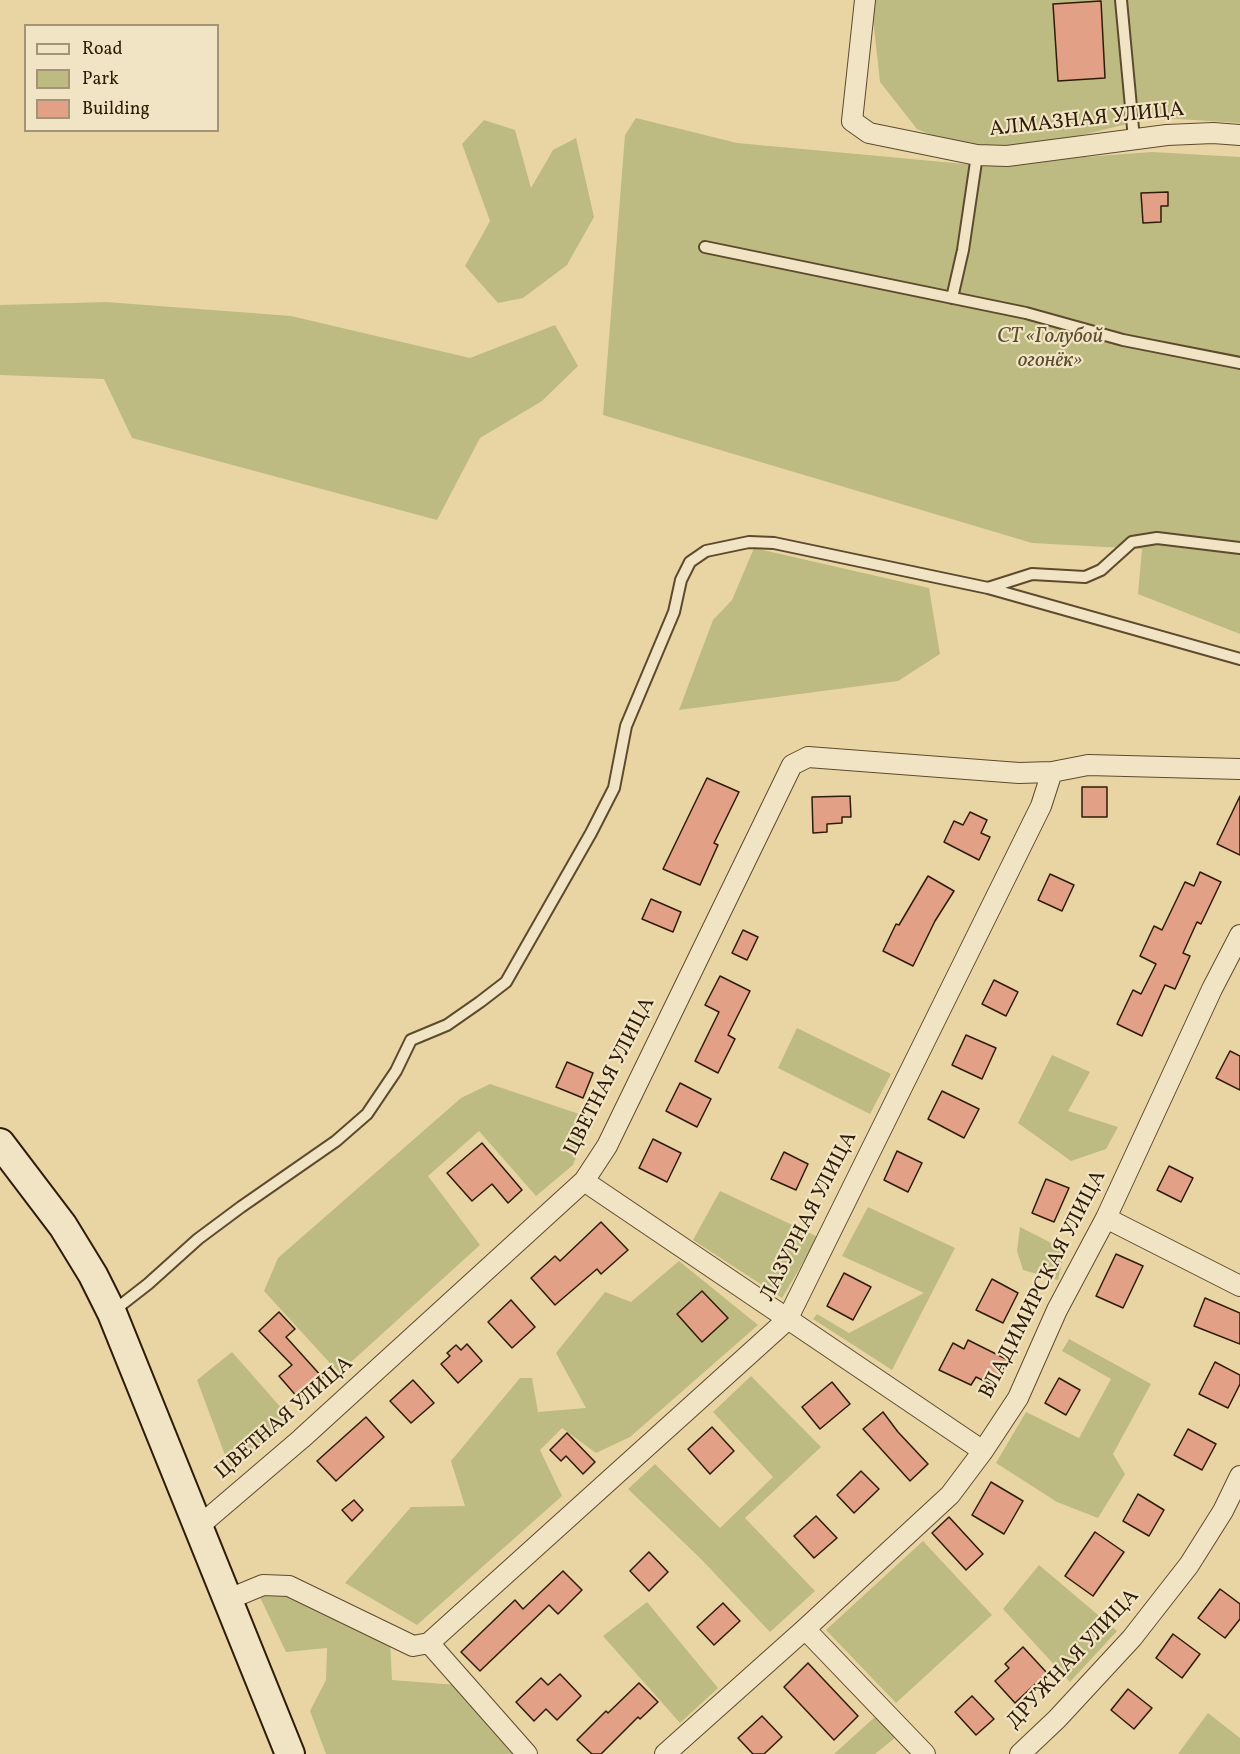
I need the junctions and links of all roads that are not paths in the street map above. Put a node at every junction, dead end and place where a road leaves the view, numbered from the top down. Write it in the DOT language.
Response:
graph roads {
  1 [pos="865,0"];
  2 [pos="1121,0"];
  3 [pos="1240,135"];
  4 [pos="1134,139"];
  5 [pos="977,155"];
  6 [pos="705,247"];
  7 [pos="952,298"];
  8 [pos="1240,363"];
  9 [pos="1240,548"];
  10 [pos="988,588"];
  11 [pos="1240,659"];
  12 [pos="1240,769"];
  13 [pos="1052,772"];
  14 [pos="1240,935"];
  15 [pos="0,1143"];
  16 [pos="584,1181"];
  17 [pos="1106,1218"];
  18 [pos="1240,1286"];
  19 [pos="112,1313"];
  20 [pos="787,1320"];
  21 [pos="983,1451"];
  22 [pos="1240,1476"];
  23 [pos="198,1527"];
  24 [pos="229,1599"];
  25 [pos="805,1629"];
  26 [pos="429,1643"];
  27 [pos="290,1754"];
  28 [pos="527,1754"];
  29 [pos="665,1754"];
  30 [pos="926,1754"];
  31 [pos="1020,1754"];
  1 -- 5 [label="street, АЛМАЗНАЯ УЛИЦА"];
  2 -- 4 [label="lane"];
  3 -- 4 [label="street, АЛМАЗНАЯ УЛИЦА"];
  4 -- 5 [label="street, АЛМАЗНАЯ УЛИЦА"];
  5 -- 7 [label="lane"];
  6 -- 7 [label="lane"];
  7 -- 8 [label="lane"];
  9 -- 10 [label="lane"];
  10 -- 11 [label="lane"];
  10 -- 19 [label="lane"];
  12 -- 13 [label="street"];
  13 -- 16 [label="street, ЦВЕТНАЯ УЛИЦА"];
  13 -- 20 [label="street, ЛАЗУРНАЯ УЛИЦА"];
  14 -- 17 [label="street, ВЛАДИМИРСКАЯ УЛИЦА"];
  15 -- 19 [label="street"];
  16 -- 20 [label="street"];
  16 -- 23 [label="street, ЦВЕТНАЯ УЛИЦА"];
  17 -- 18 [label="street"];
  17 -- 21 [label="street, ВЛАДИМИРСКАЯ УЛИЦА"];
  19 -- 23 [label="street"];
  20 -- 21 [label="street"];
  20 -- 26 [label="street, ЛАЗУРНАЯ УЛИЦА"];
  21 -- 25 [label="street, ВЛАДИМИРСКАЯ УЛИЦА"];
  22 -- 31 [label="street, ДРУЖНАЯ УЛИЦА"];
  23 -- 24 [label="street"];
  24 -- 26 [label="street"];
  24 -- 27 [label="street"];
  25 -- 29 [label="street, ВЛАДИМИРСКАЯ УЛИЦА"];
  25 -- 30 [label="street"];
  26 -- 28 [label="street"];
}
